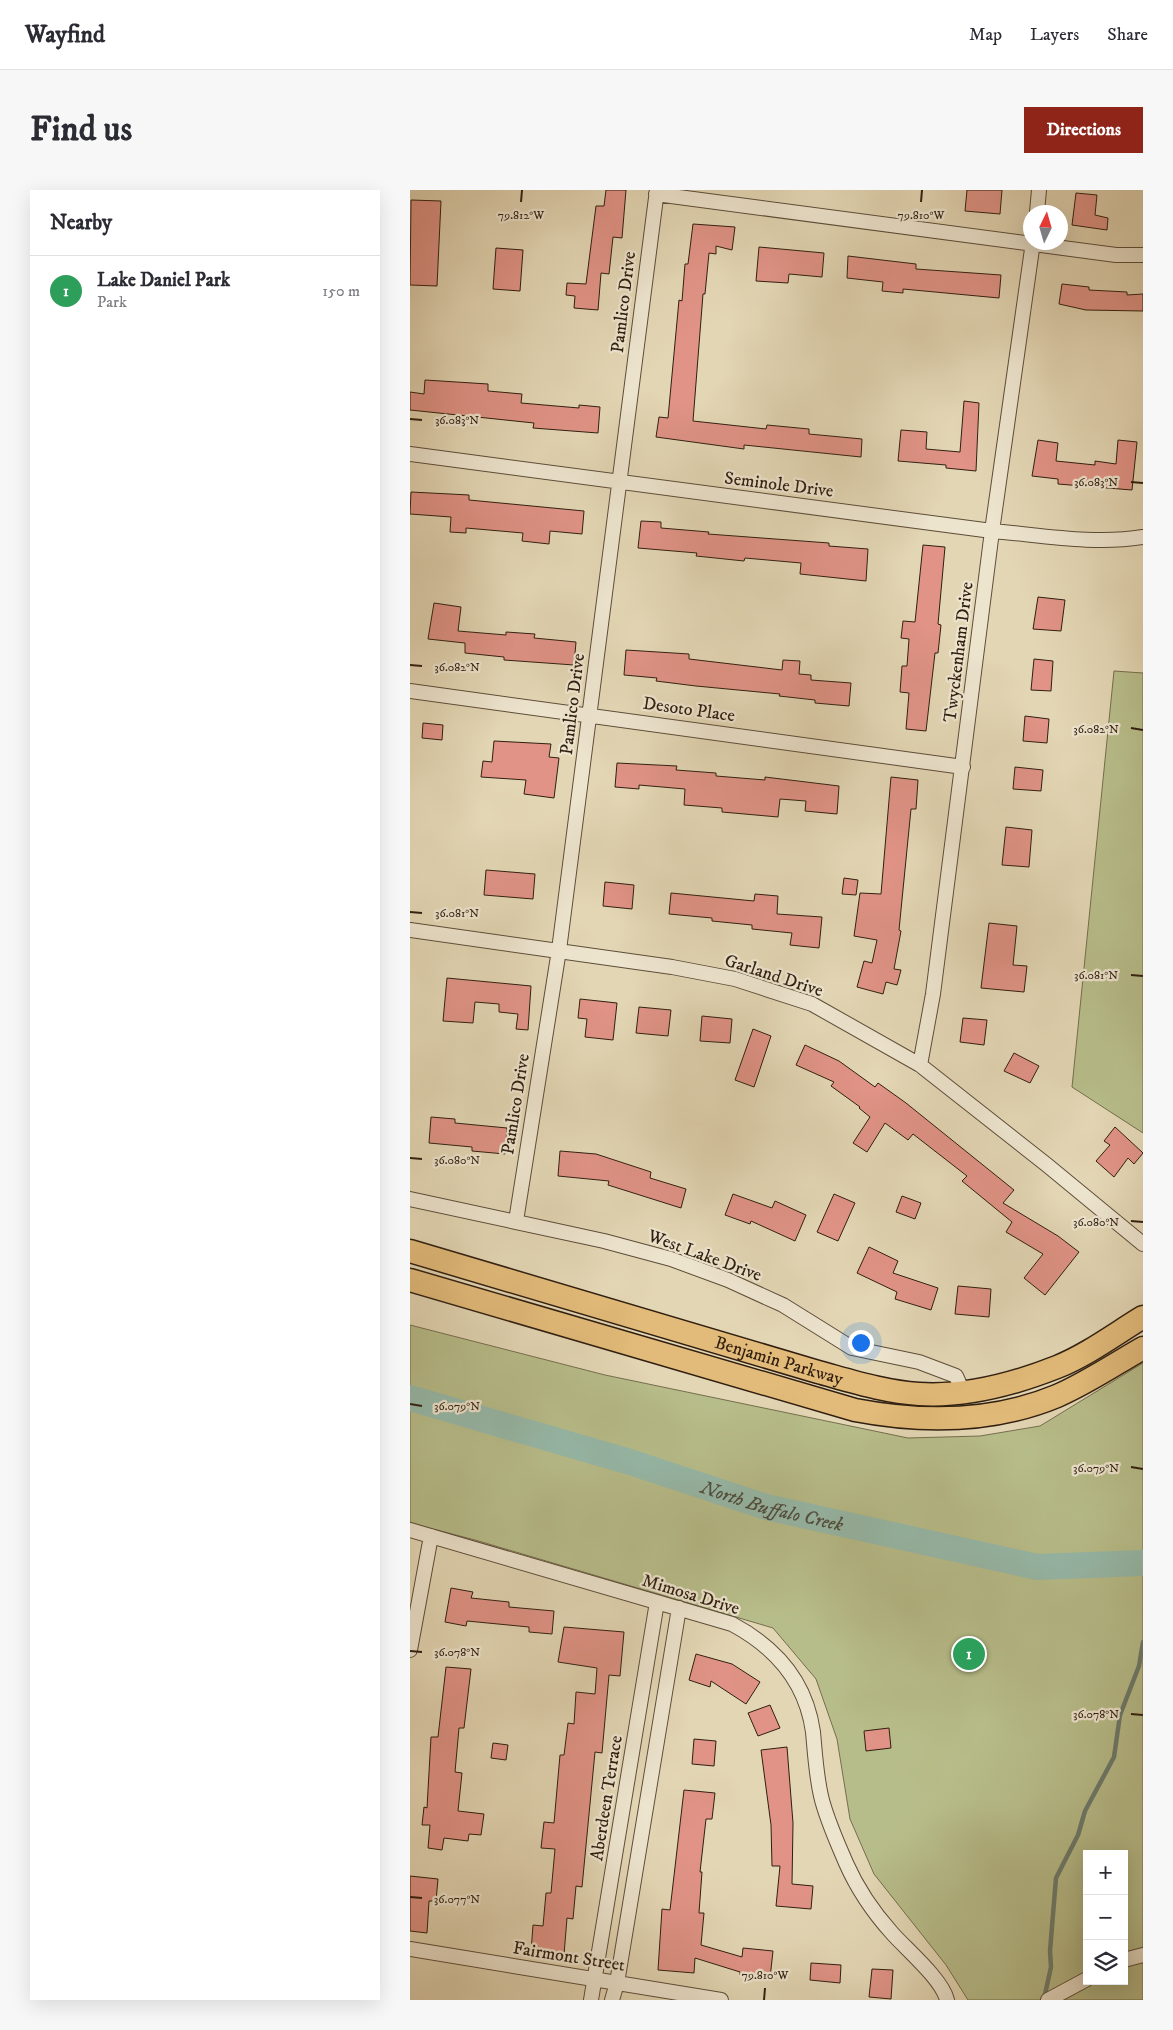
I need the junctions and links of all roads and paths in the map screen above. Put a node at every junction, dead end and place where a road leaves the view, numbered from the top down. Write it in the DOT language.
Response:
graph roads {
  1 [pos="1039,190"];
  2 [pos="656,192"];
  3 [pos="1038,205"];
  4 [pos="1023,242"];
  5 [pos="1068,248"];
  6 [pos="1032,250"];
  7 [pos="1143,255"];
  8 [pos="410,454"];
  9 [pos="619,482"];
  10 [pos="992,531"];
  11 [pos="1143,536"];
  12 [pos="410,691"];
  13 [pos="590,714"];
  14 [pos="963,767"];
  15 [pos="410,930"];
  16 [pos="559,950"];
  17 [pos="920,1065"];
  18 [pos="410,1199"];
  19 [pos="516,1221"];
  20 [pos="1143,1244"];
  21 [pos="410,1251"];
  22 [pos="410,1280"];
  23 [pos="1143,1317"];
  24 [pos="1143,1348"];
  25 [pos="963,1392"];
  26 [pos="410,1530"];
  27 [pos="431,1536"];
  28 [pos="657,1602"];
  29 [pos="679,1608"];
  30 [pos="410,1650"];
  31 [pos="410,1948"];
  32 [pos="1143,1955"];
  33 [pos="1128,1959"];
  34 [pos="594,1980"];
  35 [pos="1083,1981"];
  36 [pos="617,1983"];
  37 [pos="1053,1997"];
  38 [pos="591,2000"];
  39 [pos="612,2000"];
  40 [pos="721,2000"];
  41 [pos="947,2000"];
  1 -- 3 [label="street"];
  2 -- 4 [label="street"];
  2 -- 9 [label="street, Pamlico Drive"];
  5 -- 7 [label="street"];
  6 -- 10 [label="street, Twyckenham Drive"];
  8 -- 9 [label="street, Seminole Drive"];
  9 -- 10 [label="street, Seminole Drive"];
  9 -- 13 [label="street, Pamlico Drive"];
  10 -- 11 [label="street, Seminole Drive"];
  10 -- 14 [label="street, Twyckenham Drive"];
  12 -- 13 [label="street, Desoto Place"];
  13 -- 14 [label="street, Desoto Place"];
  13 -- 16 [label="street, Pamlico Drive"];
  14 -- 17 [label="street, Twyckenham Drive"];
  15 -- 16 [label="street, Garland Drive"];
  16 -- 17 [label="street, Garland Drive"];
  16 -- 19 [label="street, Pamlico Drive"];
  17 -- 20 [label="street, Garland Drive"];
  18 -- 19 [label="street, West Lake Drive"];
  19 -- 25 [label="street, West Lake Drive"];
  21 -- 25 [label="main road, Benjamin Parkway"];
  22 -- 24 [label="main road, Benjamin Parkway"];
  23 -- 25 [label="main road, Benjamin Parkway"];
  26 -- 27 [label="street, Mimosa Drive"];
  27 -- 28 [label="street, Mimosa Drive"];
  27 -- 30 [label="street"];
  28 -- 29 [label="street, Mimosa Drive"];
  28 -- 34 [label="street, Aberdeen Terrace"];
  29 -- 36 [label="street"];
  29 -- 41 [label="street, Mimosa Drive"];
  31 -- 34 [label="street, Fairmont Street"];
  32 -- 33 [label="street"];
  34 -- 36 [label="street, Fairmont Street"];
  34 -- 38 [label="street, Aberdeen Terrace"];
  35 -- 37 [label="street"];
  36 -- 39 [label="street"];
  36 -- 40 [label="street, Fairmont Street"];
}
